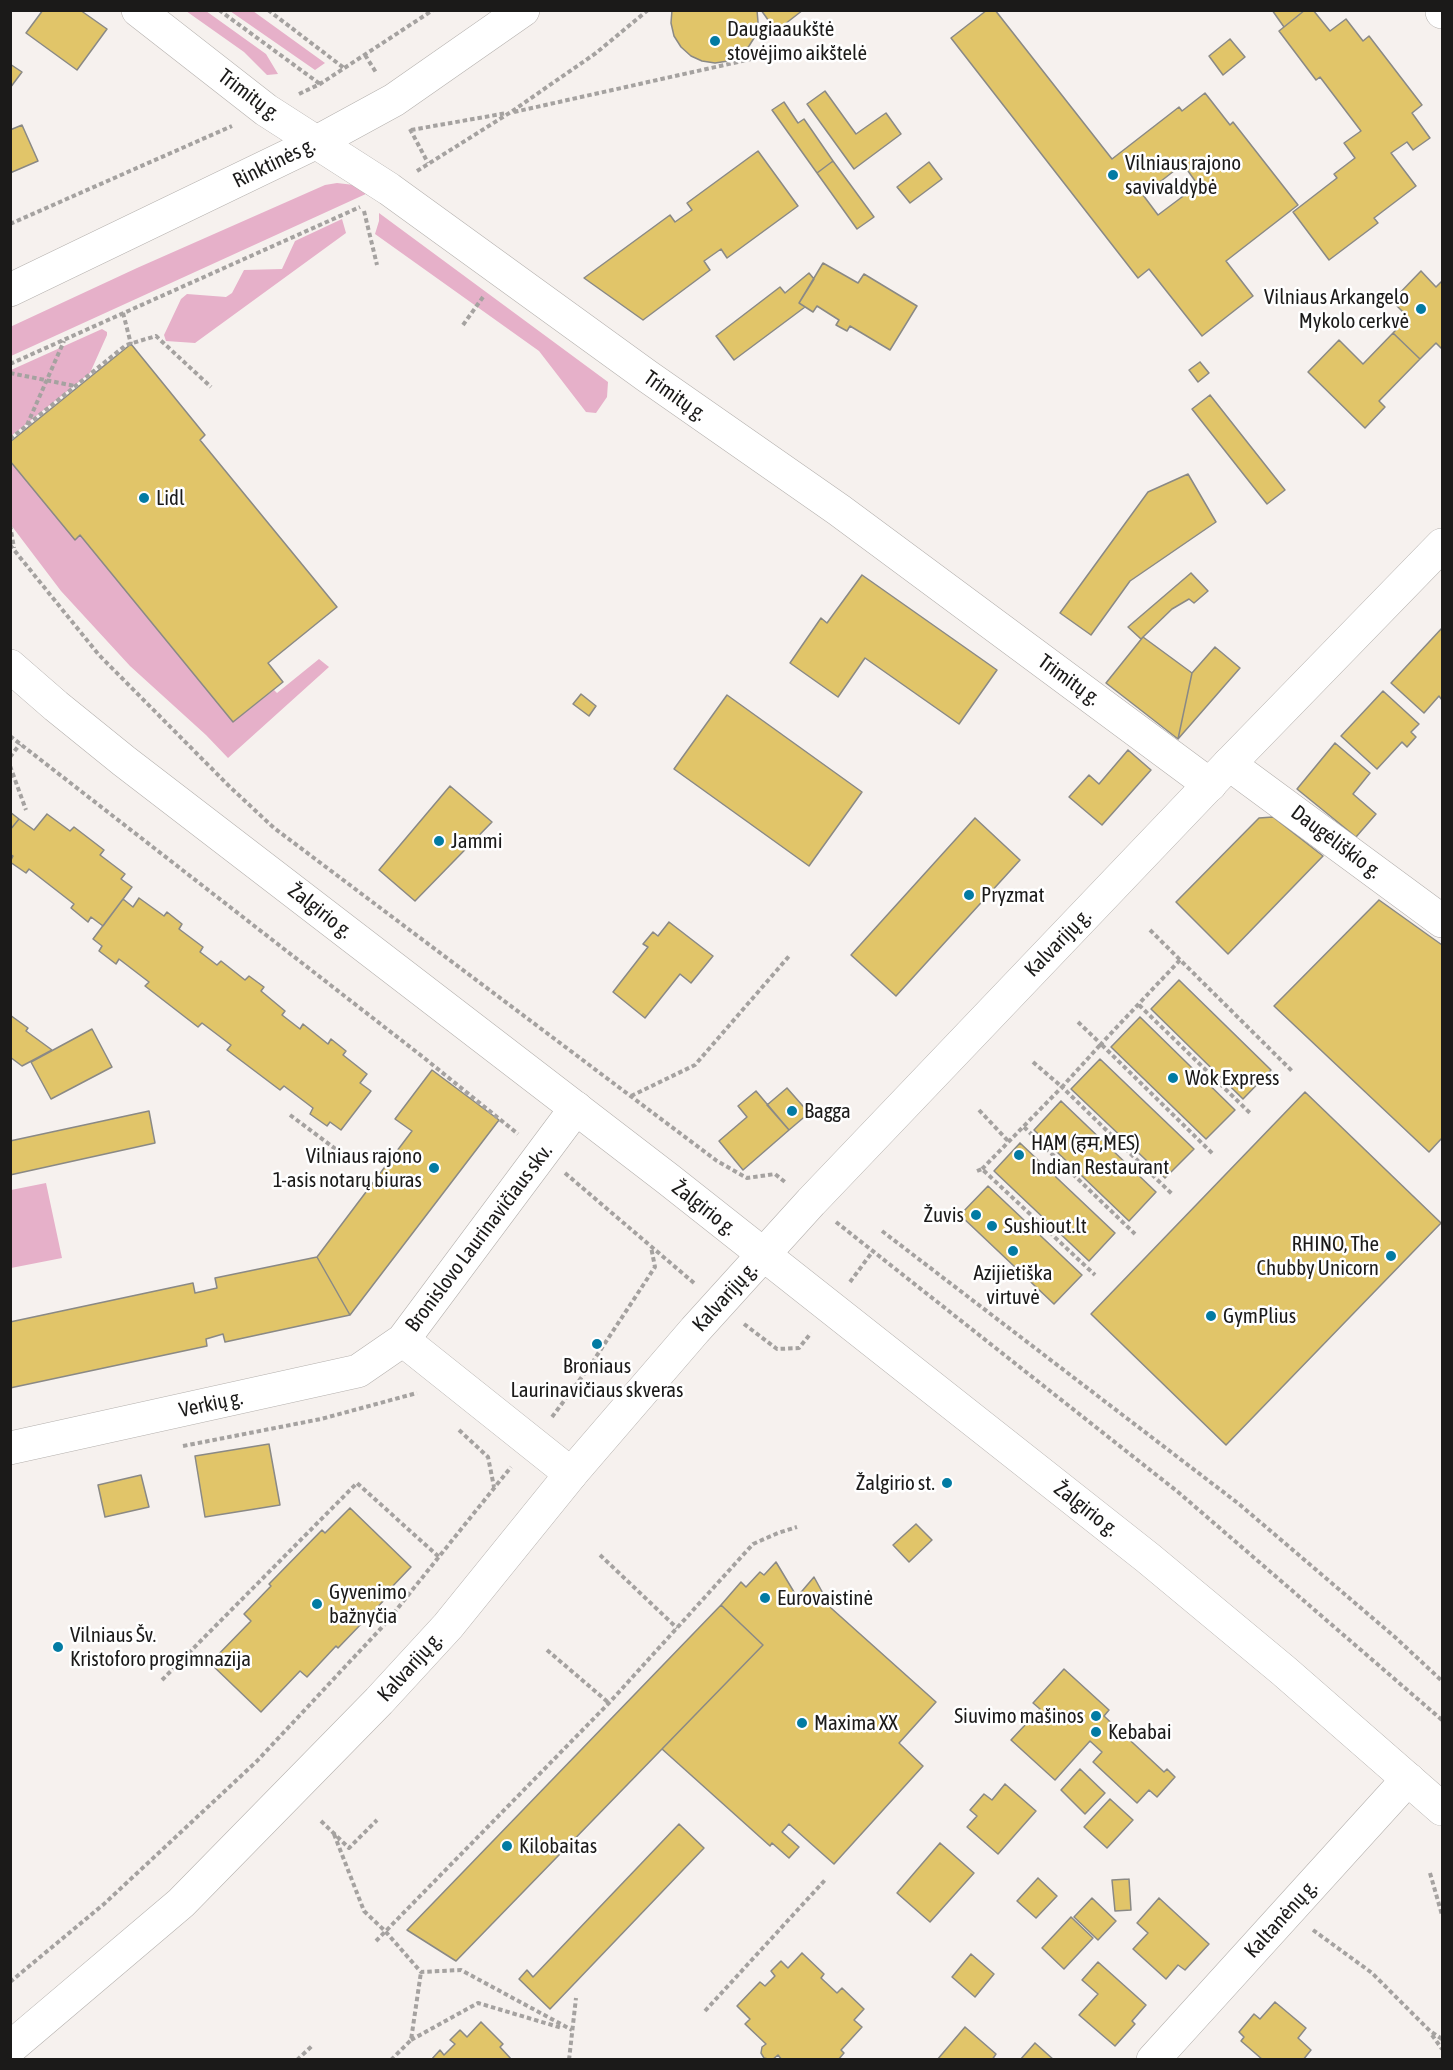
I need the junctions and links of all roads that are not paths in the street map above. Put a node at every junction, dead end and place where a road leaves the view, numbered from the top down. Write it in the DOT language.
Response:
graph roads {
  1 [pos="138,10"];
  2 [pos="523,10"];
  3 [pos="317,142"];
  4 [pos="10,290"];
  5 [pos="1443,545"];
  6 [pos="10,666"];
  7 [pos="1219,774"];
  8 [pos="1443,921"];
  9 [pos="576,1108"];
  10 [pos="764,1255"];
  11 [pos="404,1340"];
  12 [pos="10,1448"];
  13 [pos="571,1474"];
  14 [pos="1408,1779"];
  15 [pos="1443,1809"];
  16 [pos="10,2048"];
  17 [pos="1153,2060"];
  1 -- 3 [label="main road, Trimitų g."];
  2 -- 3 [label="main road, Rinktinės g."];
  3 -- 4 [label="main road, Rinktinės g."];
  3 -- 7 [label="main road, Trimitų g."];
  5 -- 7 [label="main road, Kalvarijų g."];
  6 -- 9 [label="main road, Žalgirio g."];
  7 -- 8 [label="main road, Daugėliškio g."];
  7 -- 10 [label="main road, Kalvarijų g."];
  9 -- 10 [label="main road, Žalgirio g."];
  9 -- 11 [label="main road, Bronislovo Laurinavičiaus skv."];
  10 -- 13 [label="main road, Kalvarijų g."];
  10 -- 14 [label="main road, Žalgirio g."];
  11 -- 12 [label="main road, Verkių g."];
  11 -- 13 [label="main road, Bronislovo Laurinavičiaus skv."];
  13 -- 16 [label="main road, Kalvarijų g."];
  14 -- 15 [label="main road, Žalgirio g."];
  14 -- 17 [label="main road, Kaltanėnų g."];
}
